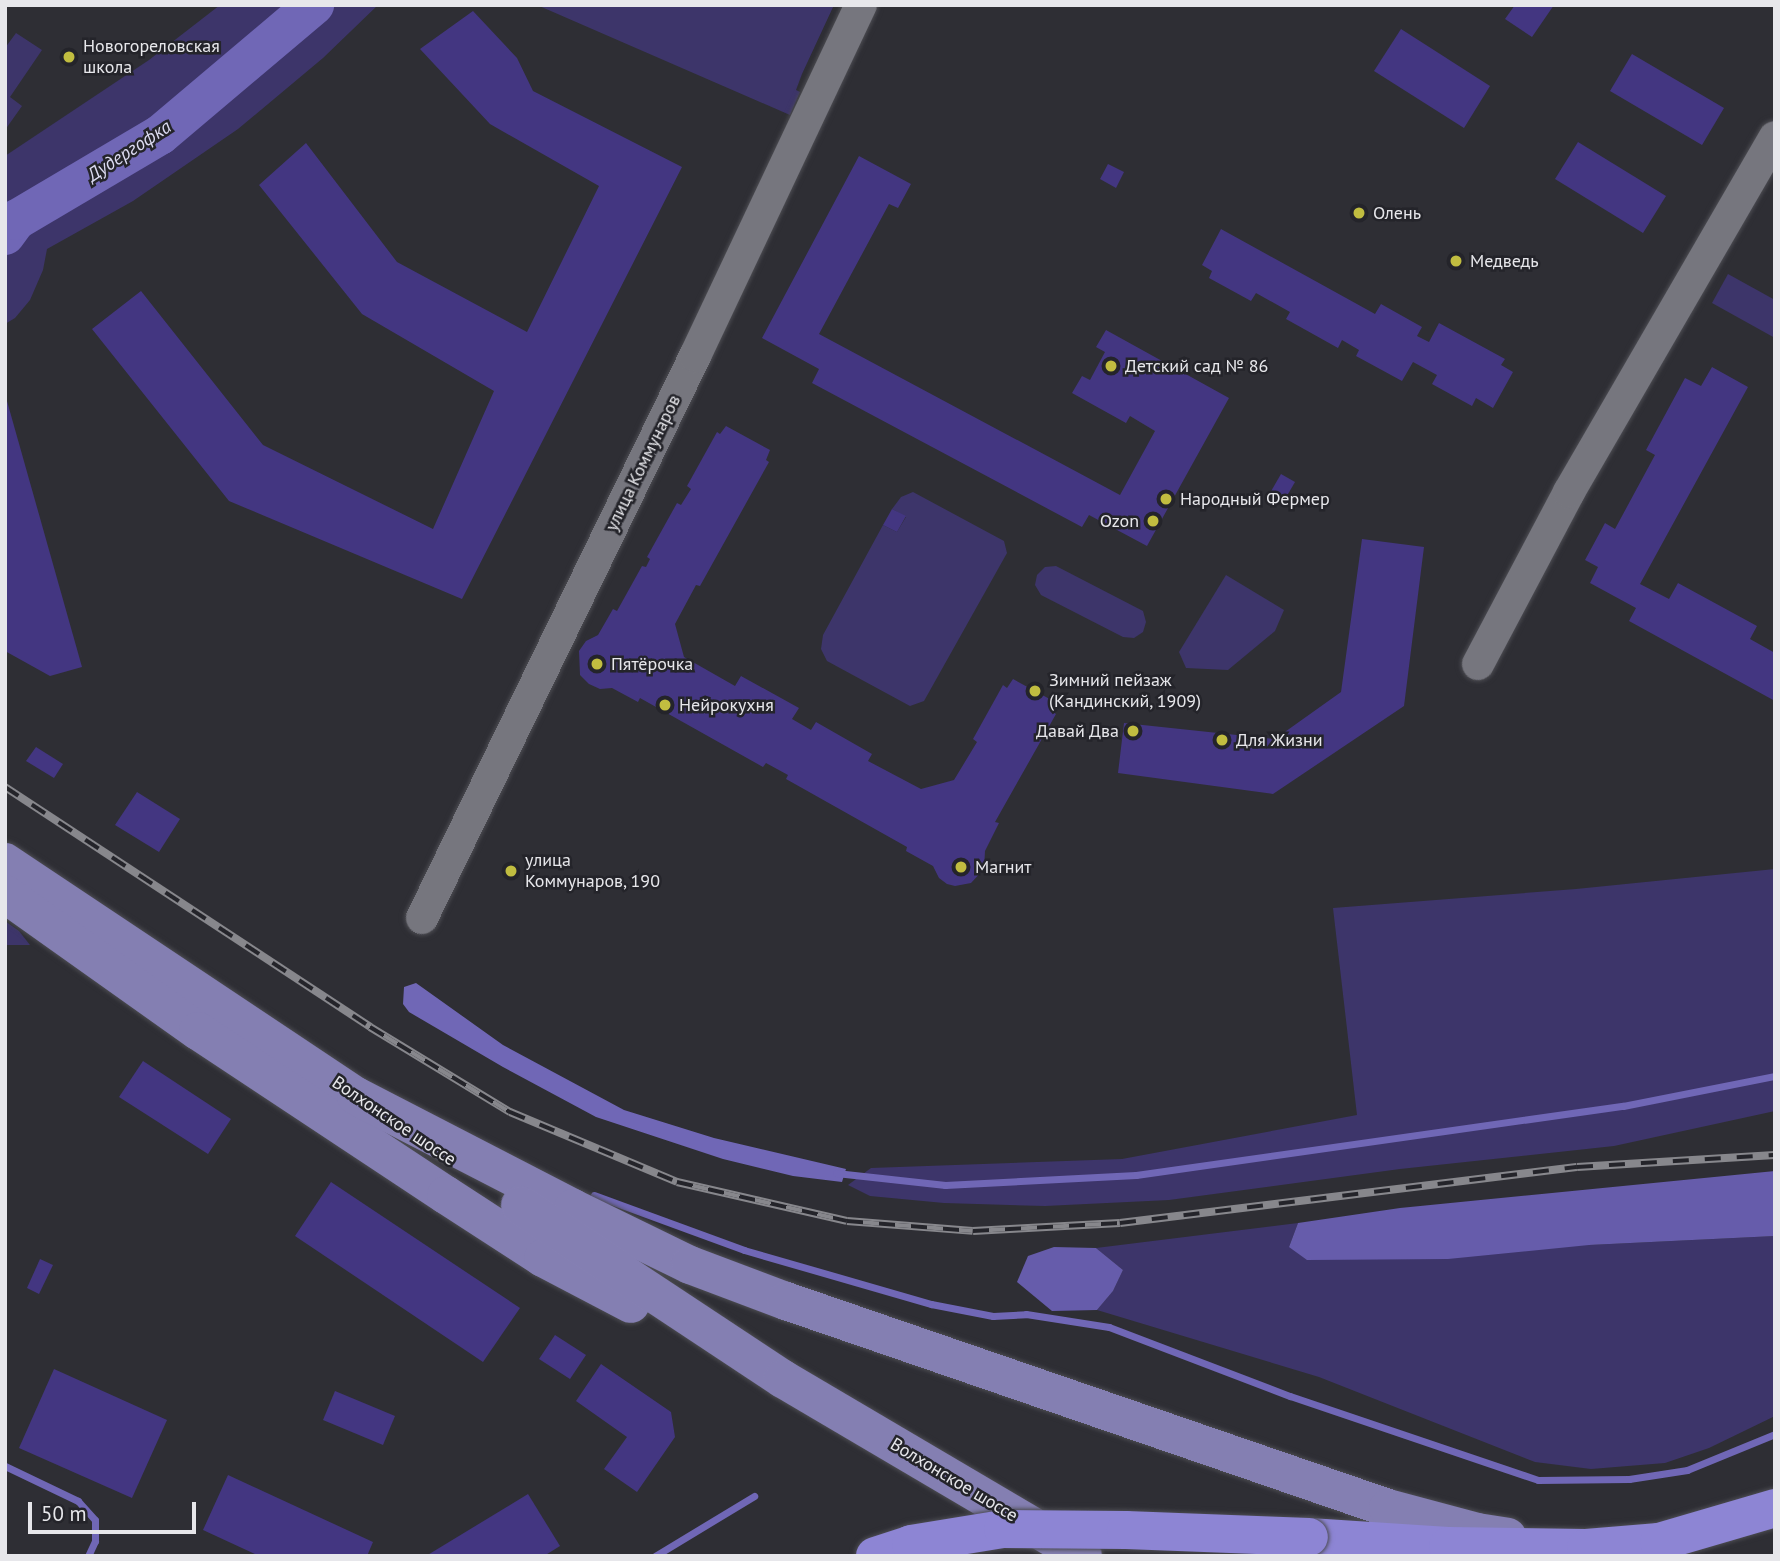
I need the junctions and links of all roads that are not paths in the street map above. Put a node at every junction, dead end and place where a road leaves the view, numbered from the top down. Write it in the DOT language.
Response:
graph roads {
  1 [pos="860,5"];
  2 [pos="1775,137"];
  3 [pos="1478,664"];
  4 [pos="5,862"];
  5 [pos="5,894"];
  6 [pos="422,918"];
  7 [pos="91,937"];
  8 [pos="346,1109"];
  9 [pos="826,1405"];
  10 [pos="1775,1508"];
  11 [pos="1586,1548"];
  12 [pos="875,1556"];
  13 [pos="1049,1556"];
  14 [pos="1083,1556"];
  1 -- 6 [label="street, улица Коммунаров"];
  2 -- 3 [label="street"];
  4 -- 7 [label="main road, Волхонское шоссе"];
  5 -- 7 [label="main road, Волхонское шоссе"];
  7 -- 8 [label="main road, Волхонское шоссе"];
  8 -- 9 [label="main road, Волхонское шоссе"];
  8 -- 11 [label="main road"];
  9 -- 13 [label="main road, Волхонское шоссе"];
  9 -- 14 [label="main road, Волхонское шоссе"];
  10 -- 11 [label="highway"];
  11 -- 12 [label="highway, bridge"];
}
